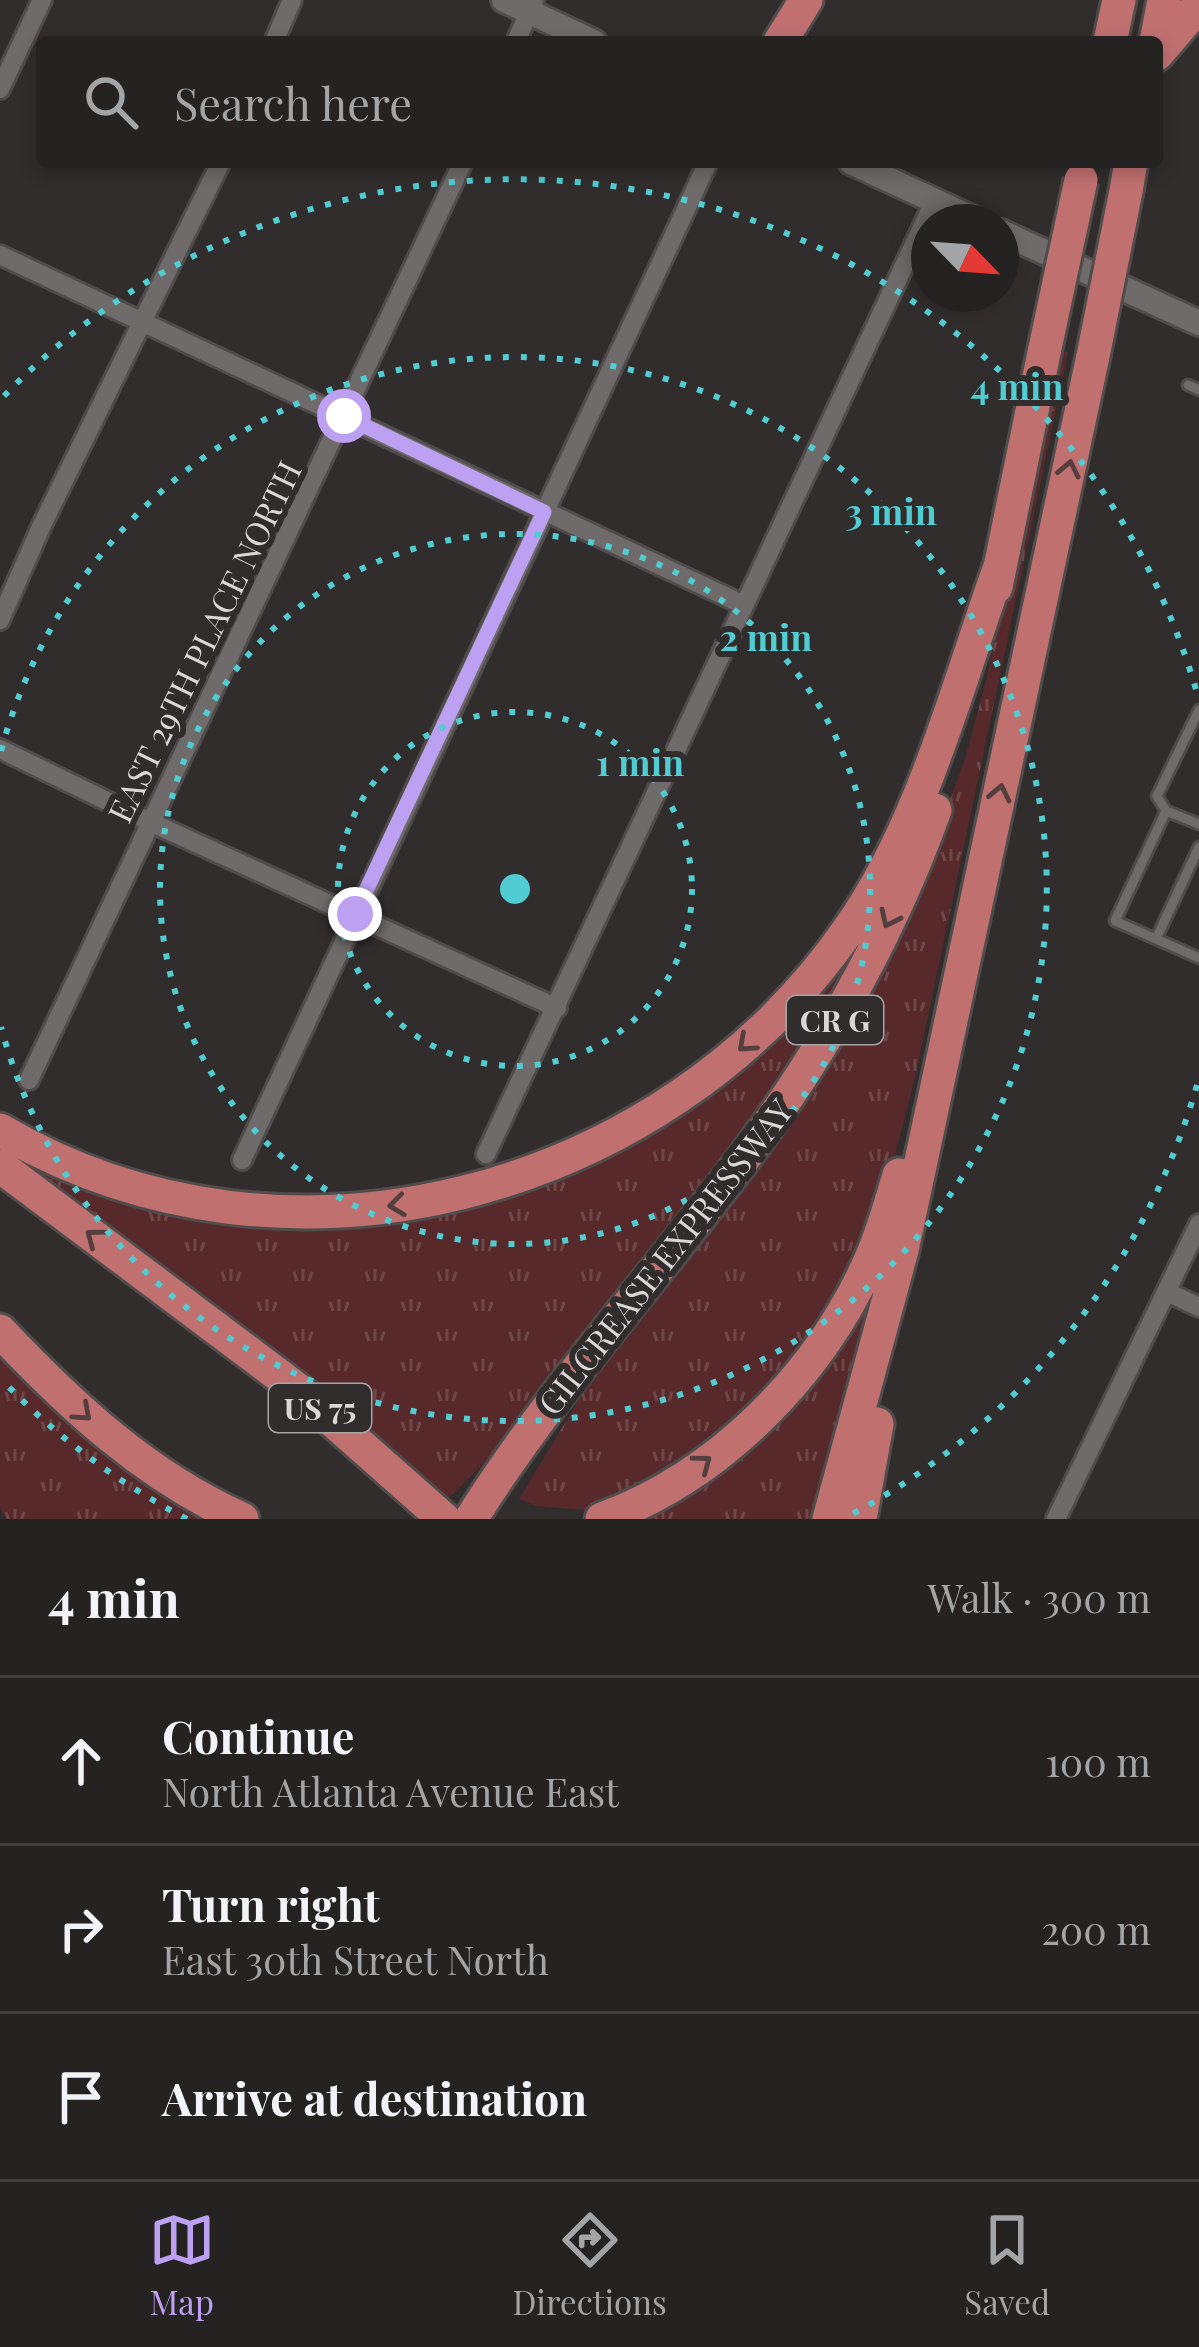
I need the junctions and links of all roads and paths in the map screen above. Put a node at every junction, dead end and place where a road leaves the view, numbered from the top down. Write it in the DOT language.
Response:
graph roads {
  1 [pos="42,0"];
  2 [pos="292,0"];
  3 [pos="504,0"];
  4 [pos="792,0"];
  5 [pos="806,0"];
  6 [pos="1102,0"];
  7 [pos="1119,0"];
  8 [pos="1164,0"];
  9 [pos="1199,5"];
  10 [pos="532,6"];
  11 [pos="277,36"];
  12 [pos="520,36"];
  13 [pos="584,36"];
  14 [pos="770,36"];
  15 [pos="784,36"];
  16 [pos="1109,36"];
  17 [pos="1111,36"];
  18 [pos="1157,36"];
  19 [pos="1163,47"];
  20 [pos="0,89"];
  21 [pos="217,168"];
  22 [pos="460,168"];
  23 [pos="705,168"];
  24 [pos="864,168"];
  25 [pos="1083,171"];
  26 [pos="1128,176"];
  27 [pos="935,200"];
  28 [pos="943,204"];
  29 [pos="1019,240"];
  30 [pos="0,255"];
  31 [pos="142,322"];
  32 [pos="1199,323"];
  33 [pos="344,416"];
  34 [pos="544,512"];
  35 [pos="999,568"];
  36 [pos="744,604"];
  37 [pos="0,620"];
  38 [pos="1199,710"];
  39 [pos="0,748"];
  40 [pos="1166,811"];
  41 [pos="150,822"];
  42 [pos="1199,824"];
  43 [pos="1199,847"];
  44 [pos="355,914"];
  45 [pos="1156,939"];
  46 [pos="1199,958"];
  47 [pos="959,990"];
  48 [pos="557,1008"];
  49 [pos="29,1080"];
  50 [pos="939,1080"];
  51 [pos="0,1130"];
  52 [pos="486,1154"];
  53 [pos="242,1160"];
  54 [pos="0,1166"];
  55 [pos="1199,1224"];
  56 [pos="1167,1292"];
  57 [pos="187,1307"];
  58 [pos="1199,1307"];
  59 [pos="0,1331"];
  60 [pos="508,1473"];
  61 [pos="241,1519"];
  62 [pos="414,1519"];
  63 [pos="444,1519"];
  64 [pos="471,1519"];
  65 [pos="493,1519"];
  66 [pos="602,1519"];
  67 [pos="830,1519"];
  68 [pos="860,1519"];
  69 [pos="1056,1519"];
  1 -- 20 [label="street"];
  2 -- 11 [label="street"];
  3 -- 10 [label="main road"];
  4 -- 14 [label="highway"];
  5 -- 15 [label="highway"];
  6 -- 16 [label="highway"];
  7 -- 17 [label="highway"];
  8 -- 18 [label="highway"];
  9 -- 19 [label="highway"];
  10 -- 12 [label="street"];
  10 -- 13 [label="main road"];
  21 -- 31 [label="street"];
  22 -- 33 [label="street, EAST 29TH PLACE NORTH"];
  23 -- 34 [label="street"];
  24 -- 27 [label="main road"];
  25 -- 35 [label="highway, GILCREASE EXPRESSWAY / CR G, bridge"];
  47 -- 26 [label="highway, one-way, bridge"];
  27 -- 28 [label="main road"];
  27 -- 36 [label="street"];
  29 -- 32 [label="main road"];
  30 -- 31 [label="street"];
  31 -- 33 [label="street"];
  31 -- 37 [label="street"];
  33 -- 34 [label="street"];
  33 -- 41 [label="street, EAST 29TH PLACE NORTH"];
  34 -- 36 [label="street"];
  34 -- 44 [label="street"];
  35 -- 51 [label="highway, one-way"];
  35 -- 60 [label="highway, GILCREASE EXPRESSWAY / CR G, one-way"];
  36 -- 48 [label="street"];
  38 -- 40 [label="lane"];
  39 -- 41 [label="street"];
  40 -- 42 [label="lane"];
  40 -- 45 [label="lane"];
  41 -- 44 [label="street"];
  41 -- 49 [label="street, EAST 29TH PLACE NORTH"];
  43 -- 45 [label="lane"];
  44 -- 48 [label="street"];
  44 -- 53 [label="street"];
  45 -- 46 [label="lane"];
  47 -- 50 [label="highway"];
  66 -- 47 [label="highway, one-way"];
  48 -- 52 [label="street"];
  50 -- 67 [label="highway"];
  50 -- 68 [label="highway"];
  57 -- 54 [label="highway, US 75, one-way"];
  55 -- 56 [label="street"];
  56 -- 58 [label="street"];
  56 -- 69 [label="street"];
  57 -- 62 [label="highway"];
  57 -- 63 [label="highway, US 75"];
  59 -- 61 [label="highway, one-way"];
  60 -- 64 [label="highway"];
  60 -- 65 [label="highway"];
}
